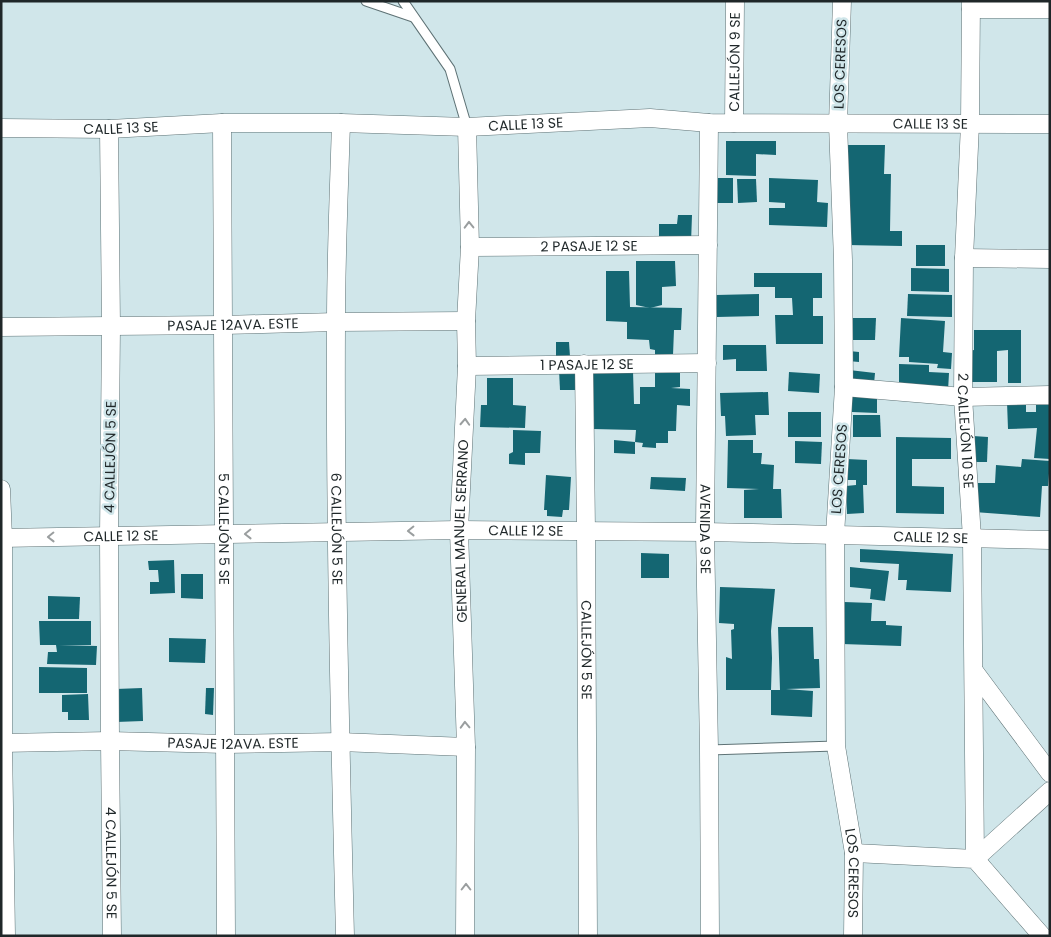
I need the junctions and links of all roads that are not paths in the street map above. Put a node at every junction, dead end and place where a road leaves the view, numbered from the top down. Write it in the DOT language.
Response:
graph roads {
  1 [pos="366,1"];
  2 [pos="403,1"];
  3 [pos="735,1"];
  4 [pos="842,1"];
  5 [pos="971,5"];
  6 [pos="1050,9"];
  7 [pos="413,17"];
  8 [pos="222,123"];
  9 [pos="340,123"];
  10 [pos="709,123"];
  11 [pos="734,123"];
  12 [pos="838,124"];
  13 [pos="970,124"];
  14 [pos="1050,124"];
  15 [pos="467,127"];
  16 [pos="1,128"];
  17 [pos="109,128"];
  18 [pos="708,245"];
  19 [pos="470,247"];
  20 [pos="964,258"];
  21 [pos="1050,259"];
  22 [pos="466,321"];
  23 [pos="336,322"];
  24 [pos="222,325"];
  25 [pos="111,326"];
  26 [pos="1,327"];
  27 [pos="707,363"];
  28 [pos="584,364"];
  29 [pos="467,366"];
  30 [pos="844,387"];
  31 [pos="1050,395"];
  32 [pos="963,397"];
  33 [pos="1,489"];
  34 [pos="459,530"];
  35 [pos="586,531"];
  36 [pos="336,532"];
  37 [pos="705,532"];
  38 [pos="223,534"];
  39 [pos="835,535"];
  40 [pos="109,536"];
  41 [pos="2,538"];
  42 [pos="972,538"];
  43 [pos="1048,542"];
  44 [pos="974,671"];
  45 [pos="110,741"];
  46 [pos="340,742"];
  47 [pos="2,743"];
  48 [pos="225,744"];
  49 [pos="836,746"];
  50 [pos="466,747"];
  51 [pos="709,750"];
  52 [pos="1050,773"];
  53 [pos="1050,792"];
  54 [pos="854,852"];
  55 [pos="975,859"];
  56 [pos="6,936"];
  57 [pos="112,936"];
  58 [pos="226,936"];
  59 [pos="346,936"];
  60 [pos="465,936"];
  61 [pos="588,936"];
  62 [pos="710,936"];
  63 [pos="853,936"];
  64 [pos="1042,936"];
  1 -- 7 [label="lane"];
  2 -- 7 [label="lane"];
  3 -- 11 [label="street, CALLEJÓN 9 SE"];
  4 -- 12 [label="street, LOS CERESOS"];
  5 -- 6 [label="street"];
  5 -- 13 [label="street, 2 CALLEJÓN 10 SE"];
  7 -- 15 [label="lane"];
  8 -- 9 [label="street, CALLE 13 SE"];
  8 -- 17 [label="street, CALLE 13 SE"];
  8 -- 24 [label="street, 5 CALLEJÓN 5 SE"];
  9 -- 15 [label="street, CALLE 13 SE"];
  9 -- 23 [label="street, 6 CALLEJÓN 5 SE"];
  10 -- 11 [label="street, CALLE 13 SE"];
  10 -- 15 [label="street, CALLE 13 SE"];
  10 -- 18 [label="street, AVENIDA 9 SE"];
  11 -- 12 [label="street, CALLE 13 SE"];
  12 -- 13 [label="street, CALLE 13 SE"];
  12 -- 30 [label="street, LOS CERESOS"];
  13 -- 14 [label="street, CALLE 13 SE"];
  13 -- 20 [label="street, 2 CALLEJÓN 10 SE"];
  19 -- 15 [label="street, GENERAL MANUEL SERRANO, one-way"];
  16 -- 17 [label="street, CALLE 13 SE"];
  17 -- 25 [label="street, 4 CALLEJÓN 5 SE"];
  18 -- 19 [label="street, 2 PASAJE 12 SE"];
  18 -- 27 [label="street, AVENIDA 9 SE"];
  19 -- 22 [label="street, GENERAL MANUEL SERRANO"];
  20 -- 21 [label="street"];
  20 -- 32 [label="street, 2 CALLEJÓN 10 SE"];
  22 -- 23 [label="street, PASAJE 12AVA. ESTE"];
  22 -- 29 [label="street, GENERAL MANUEL SERRANO"];
  23 -- 24 [label="street, PASAJE 12AVA. ESTE"];
  23 -- 36 [label="street, 6 CALLEJÓN 5 SE"];
  24 -- 25 [label="street, PASAJE 12AVA. ESTE"];
  24 -- 38 [label="street, 5 CALLEJÓN 5 SE"];
  25 -- 26 [label="street, PASAJE 12AVA. ESTE"];
  25 -- 40 [label="street, 4 CALLEJÓN 5 SE"];
  27 -- 28 [label="street, 1 PASAJE 12 SE"];
  27 -- 37 [label="street, AVENIDA 9 SE"];
  28 -- 29 [label="street, 1 PASAJE 12 SE"];
  28 -- 35 [label="street, CALLEJÓN 5 SE"];
  34 -- 29 [label="street, GENERAL MANUEL SERRANO, one-way"];
  30 -- 32 [label="street"];
  30 -- 39 [label="street, LOS CERESOS"];
  31 -- 32 [label="street"];
  32 -- 42 [label="street, 2 CALLEJÓN 10 SE"];
  33 -- 41 [label="street"];
  34 -- 35 [label="street, CALLE 12 SE"];
  34 -- 36 [label="street, CALLE 12 SE, one-way"];
  50 -- 34 [label="street, GENERAL MANUEL SERRANO, one-way"];
  35 -- 37 [label="street, CALLE 12 SE"];
  35 -- 61 [label="street, CALLEJÓN 5 SE"];
  36 -- 38 [label="street, CALLE 12 SE, one-way"];
  36 -- 46 [label="street, 6 CALLEJÓN 5 SE"];
  37 -- 39 [label="street, CALLE 12 SE"];
  37 -- 51 [label="street, AVENIDA 9 SE"];
  38 -- 40 [label="street, CALLE 12 SE"];
  38 -- 48 [label="street, 5 CALLEJÓN 5 SE"];
  39 -- 42 [label="street, CALLE 12 SE"];
  39 -- 49 [label="street, LOS CERESOS"];
  40 -- 41 [label="street, CALLE 12 SE, one-way"];
  40 -- 45 [label="street, 4 CALLEJÓN 5 SE"];
  41 -- 47 [label="street"];
  42 -- 43 [label="street, CALLE 12 SE"];
  42 -- 44 [label="street, 2 CALLEJÓN 10 SE"];
  44 -- 52 [label="street"];
  44 -- 55 [label="street, 2 CALLEJÓN 10 SE"];
  45 -- 47 [label="street, PASAJE 12AVA. ESTE"];
  45 -- 48 [label="street, PASAJE 12AVA. ESTE"];
  45 -- 57 [label="street, 4 CALLEJÓN 5 SE"];
  46 -- 48 [label="street, PASAJE 12AVA. ESTE"];
  46 -- 50 [label="street, PASAJE 12AVA. ESTE"];
  46 -- 59 [label="street, 6 CALLEJÓN 5 SE"];
  47 -- 56 [label="street"];
  48 -- 58 [label="street, 5 CALLEJÓN 5 SE"];
  49 -- 51 [label="lane"];
  49 -- 54 [label="street, LOS CERESOS"];
  60 -- 50 [label="street, GENERAL MANUEL SERRANO, one-way"];
  51 -- 62 [label="street, AVENIDA 9 SE"];
  53 -- 55 [label="street"];
  54 -- 55 [label="street"];
  54 -- 63 [label="street, LOS CERESOS"];
  55 -- 64 [label="street"];
}
